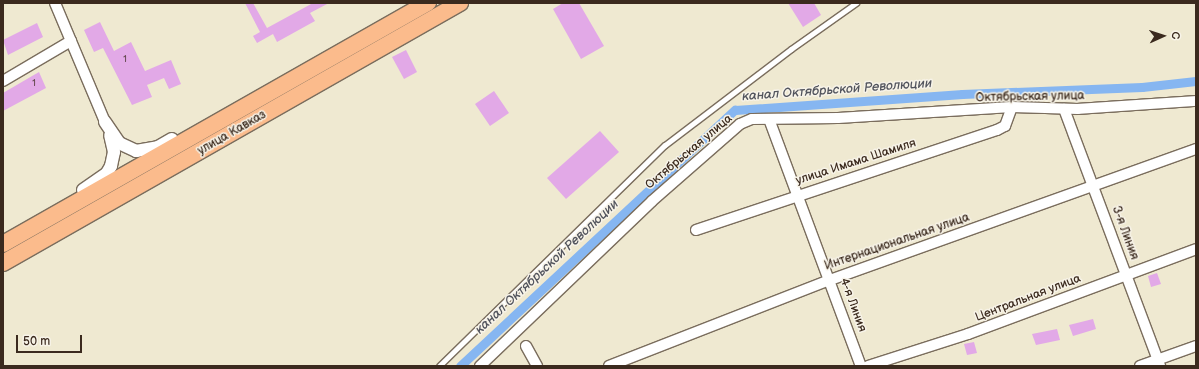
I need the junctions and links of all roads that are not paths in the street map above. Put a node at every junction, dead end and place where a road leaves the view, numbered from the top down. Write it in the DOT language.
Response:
graph roads {
  1 [pos="55,3"];
  2 [pos="428,3"];
  3 [pos="460,3"];
  4 [pos="856,3"];
  5 [pos="71,41"];
  6 [pos="3,81"];
  7 [pos="1196,101"];
  8 [pos="1012,108"];
  9 [pos="1064,109"];
  10 [pos="240,110"];
  11 [pos="769,119"];
  12 [pos="105,122"];
  13 [pos="1196,149"];
  14 [pos="1094,187"];
  15 [pos="798,195"];
  16 [pos="38,224"];
  17 [pos="696,230"];
  18 [pos="3,244"];
  19 [pos="1196,249"];
  20 [pos="3,263"];
  21 [pos="1127,275"];
  22 [pos="830,280"];
  23 [pos="526,346"];
  24 [pos="1196,346"];
  25 [pos="1159,363"];
  26 [pos="439,366"];
  27 [pos="480,366"];
  28 [pos="537,366"];
  29 [pos="609,366"];
  30 [pos="861,366"];
  31 [pos="868,366"];
  32 [pos="1140,366"];
  1 -- 5 [label="street"];
  2 -- 10 [label="highway, улица Кавказ"];
  3 -- 20 [label="highway, улица Кавказ"];
  4 -- 26 [label="lane"];
  5 -- 6 [label="street"];
  5 -- 12 [label="street"];
  7 -- 9 [label="street, Октябрьская улица"];
  8 -- 9 [label="street, Октябрьская улица"];
  8 -- 11 [label="street, Октябрьская улица"];
  8 -- 15 [label="street, улица Имама Шамиля"];
  9 -- 14 [label="street, 3-я Линия"];
  10 -- 12 [label="street"];
  10 -- 16 [label="highway, улица Кавказ"];
  11 -- 15 [label="street, 4-я Линия"];
  11 -- 27 [label="street, Октябрьская улица"];
  12 -- 16 [label="street"];
  13 -- 14 [label="street, Интернациональная улица"];
  14 -- 21 [label="street, 3-я Линия"];
  14 -- 22 [label="street, Интернациональная улица"];
  15 -- 17 [label="street, улица Имама Шамиля"];
  15 -- 22 [label="street, 4-я Линия"];
  16 -- 18 [label="highway, улица Кавказ"];
  19 -- 21 [label="street, Центральная улица"];
  21 -- 25 [label="street, 3-я Линия"];
  21 -- 31 [label="street, Центральная улица"];
  22 -- 29 [label="street, Интернациональная улица"];
  22 -- 30 [label="street, 4-я Линия"];
  23 -- 28 [label="street"];
  24 -- 25 [label="street"];
  25 -- 32 [label="street"];
}
